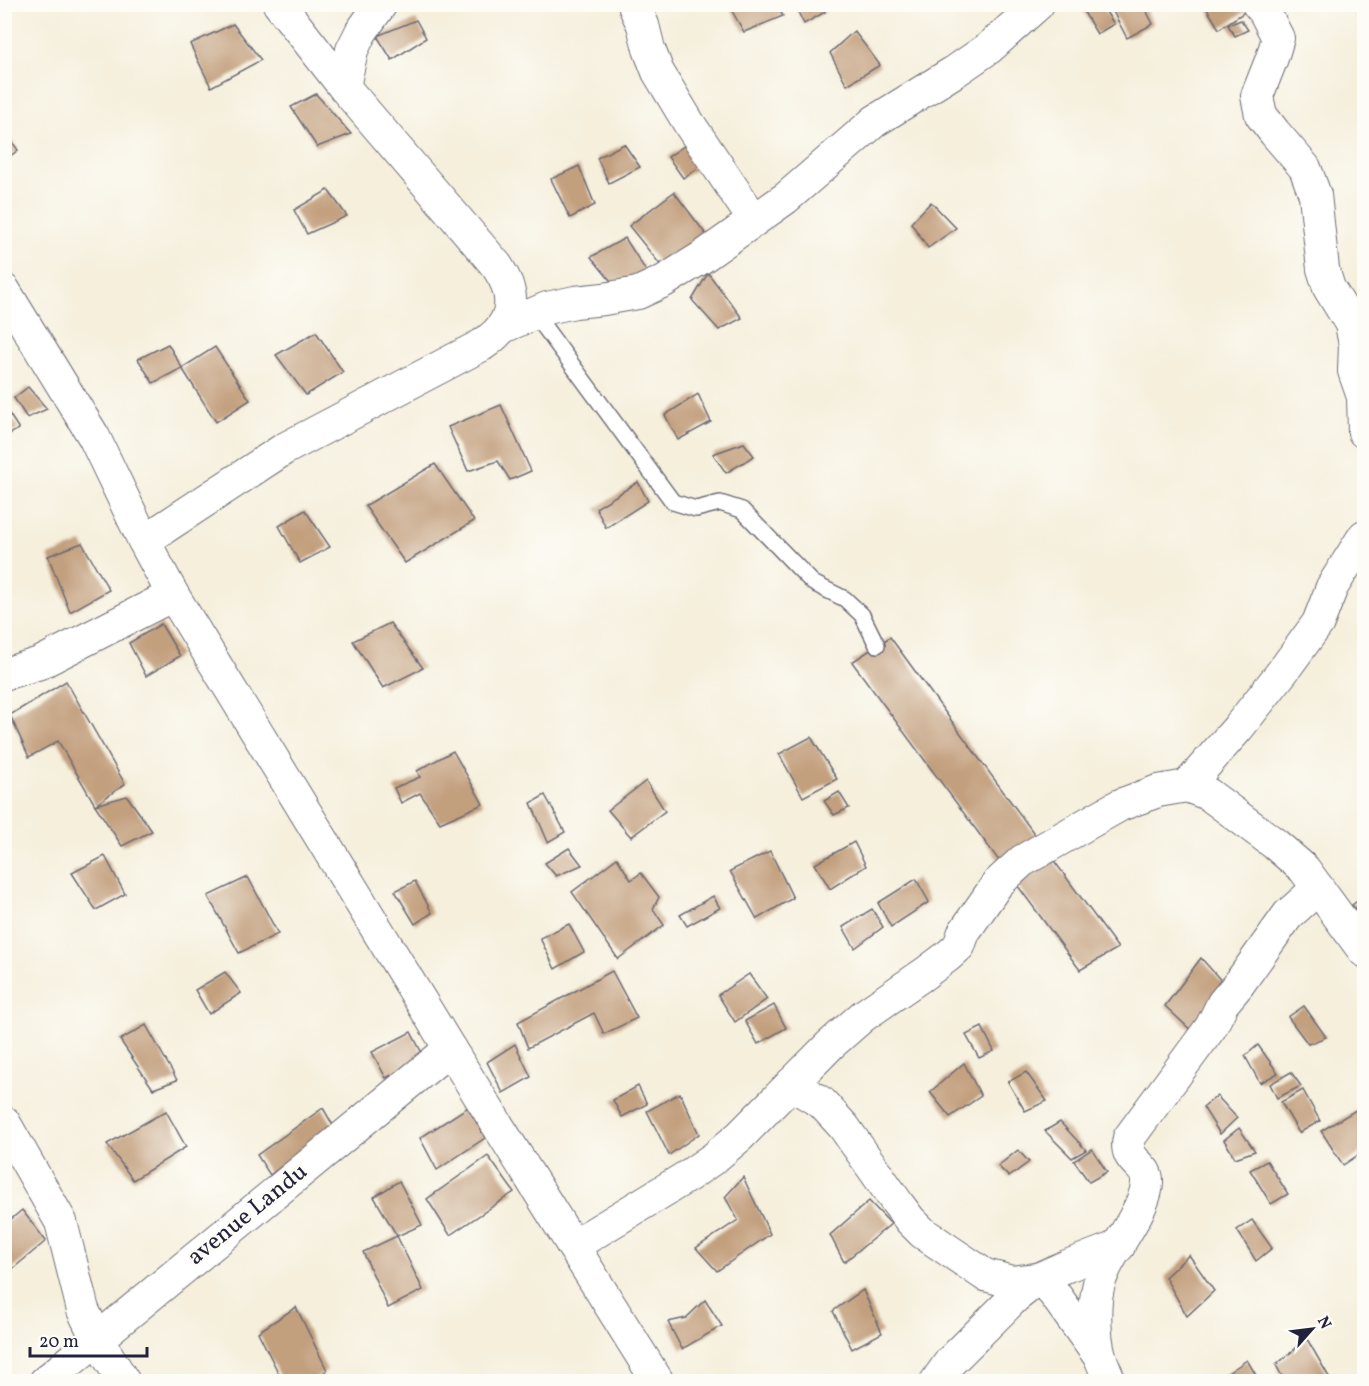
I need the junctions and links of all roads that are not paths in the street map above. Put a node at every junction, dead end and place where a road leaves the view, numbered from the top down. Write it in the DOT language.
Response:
graph roads {
  1 [pos="279,4"];
  2 [pos="381,4"];
  3 [pos="636,4"];
  4 [pos="1038,4"];
  5 [pos="1258,4"];
  6 [pos="344,87"];
  7 [pos="754,220"];
  8 [pos="4,290"];
  9 [pos="534,313"];
  10 [pos="503,327"];
  11 [pos="1365,432"];
  12 [pos="1365,536"];
  13 [pos="144,541"];
  14 [pos="173,595"];
  15 [pos="877,645"];
  16 [pos="4,674"];
  17 [pos="1187,786"];
  18 [pos="1317,888"];
  19 [pos="1365,951"];
  20 [pos="450,1049"];
  21 [pos="791,1084"];
  22 [pos="4,1122"];
  23 [pos="573,1246"];
  24 [pos="1119,1246"];
  25 [pos="1038,1279"];
  26 [pos="97,1339"];
  27 [pos="1105,1369"];
  28 [pos="45,1382"];
  29 [pos="124,1382"];
  30 [pos="658,1382"];
  31 [pos="936,1382"];
  1 -- 6 [label="street"];
  2 -- 6 [label="street"];
  3 -- 7 [label="street"];
  4 -- 7 [label="street"];
  5 -- 11 [label="street"];
  6 -- 10 [label="street"];
  7 -- 9 [label="street"];
  8 -- 13 [label="street"];
  9 -- 10 [label="street"];
  9 -- 15 [label="lane"];
  10 -- 13 [label="street"];
  12 -- 17 [label="street"];
  13 -- 14 [label="street"];
  14 -- 16 [label="street"];
  14 -- 20 [label="street"];
  17 -- 18 [label="street"];
  17 -- 21 [label="street"];
  18 -- 19 [label="street"];
  18 -- 24 [label="street"];
  20 -- 23 [label="street"];
  20 -- 26 [label="street, avenue Landu"];
  21 -- 23 [label="street"];
  21 -- 25 [label="street"];
  22 -- 26 [label="street"];
  23 -- 30 [label="street"];
  24 -- 25 [label="street"];
  24 -- 27 [label="street"];
  25 -- 27 [label="street"];
  25 -- 31 [label="street"];
  26 -- 28 [label="street, avenue Landu"];
  26 -- 29 [label="street"];
}
